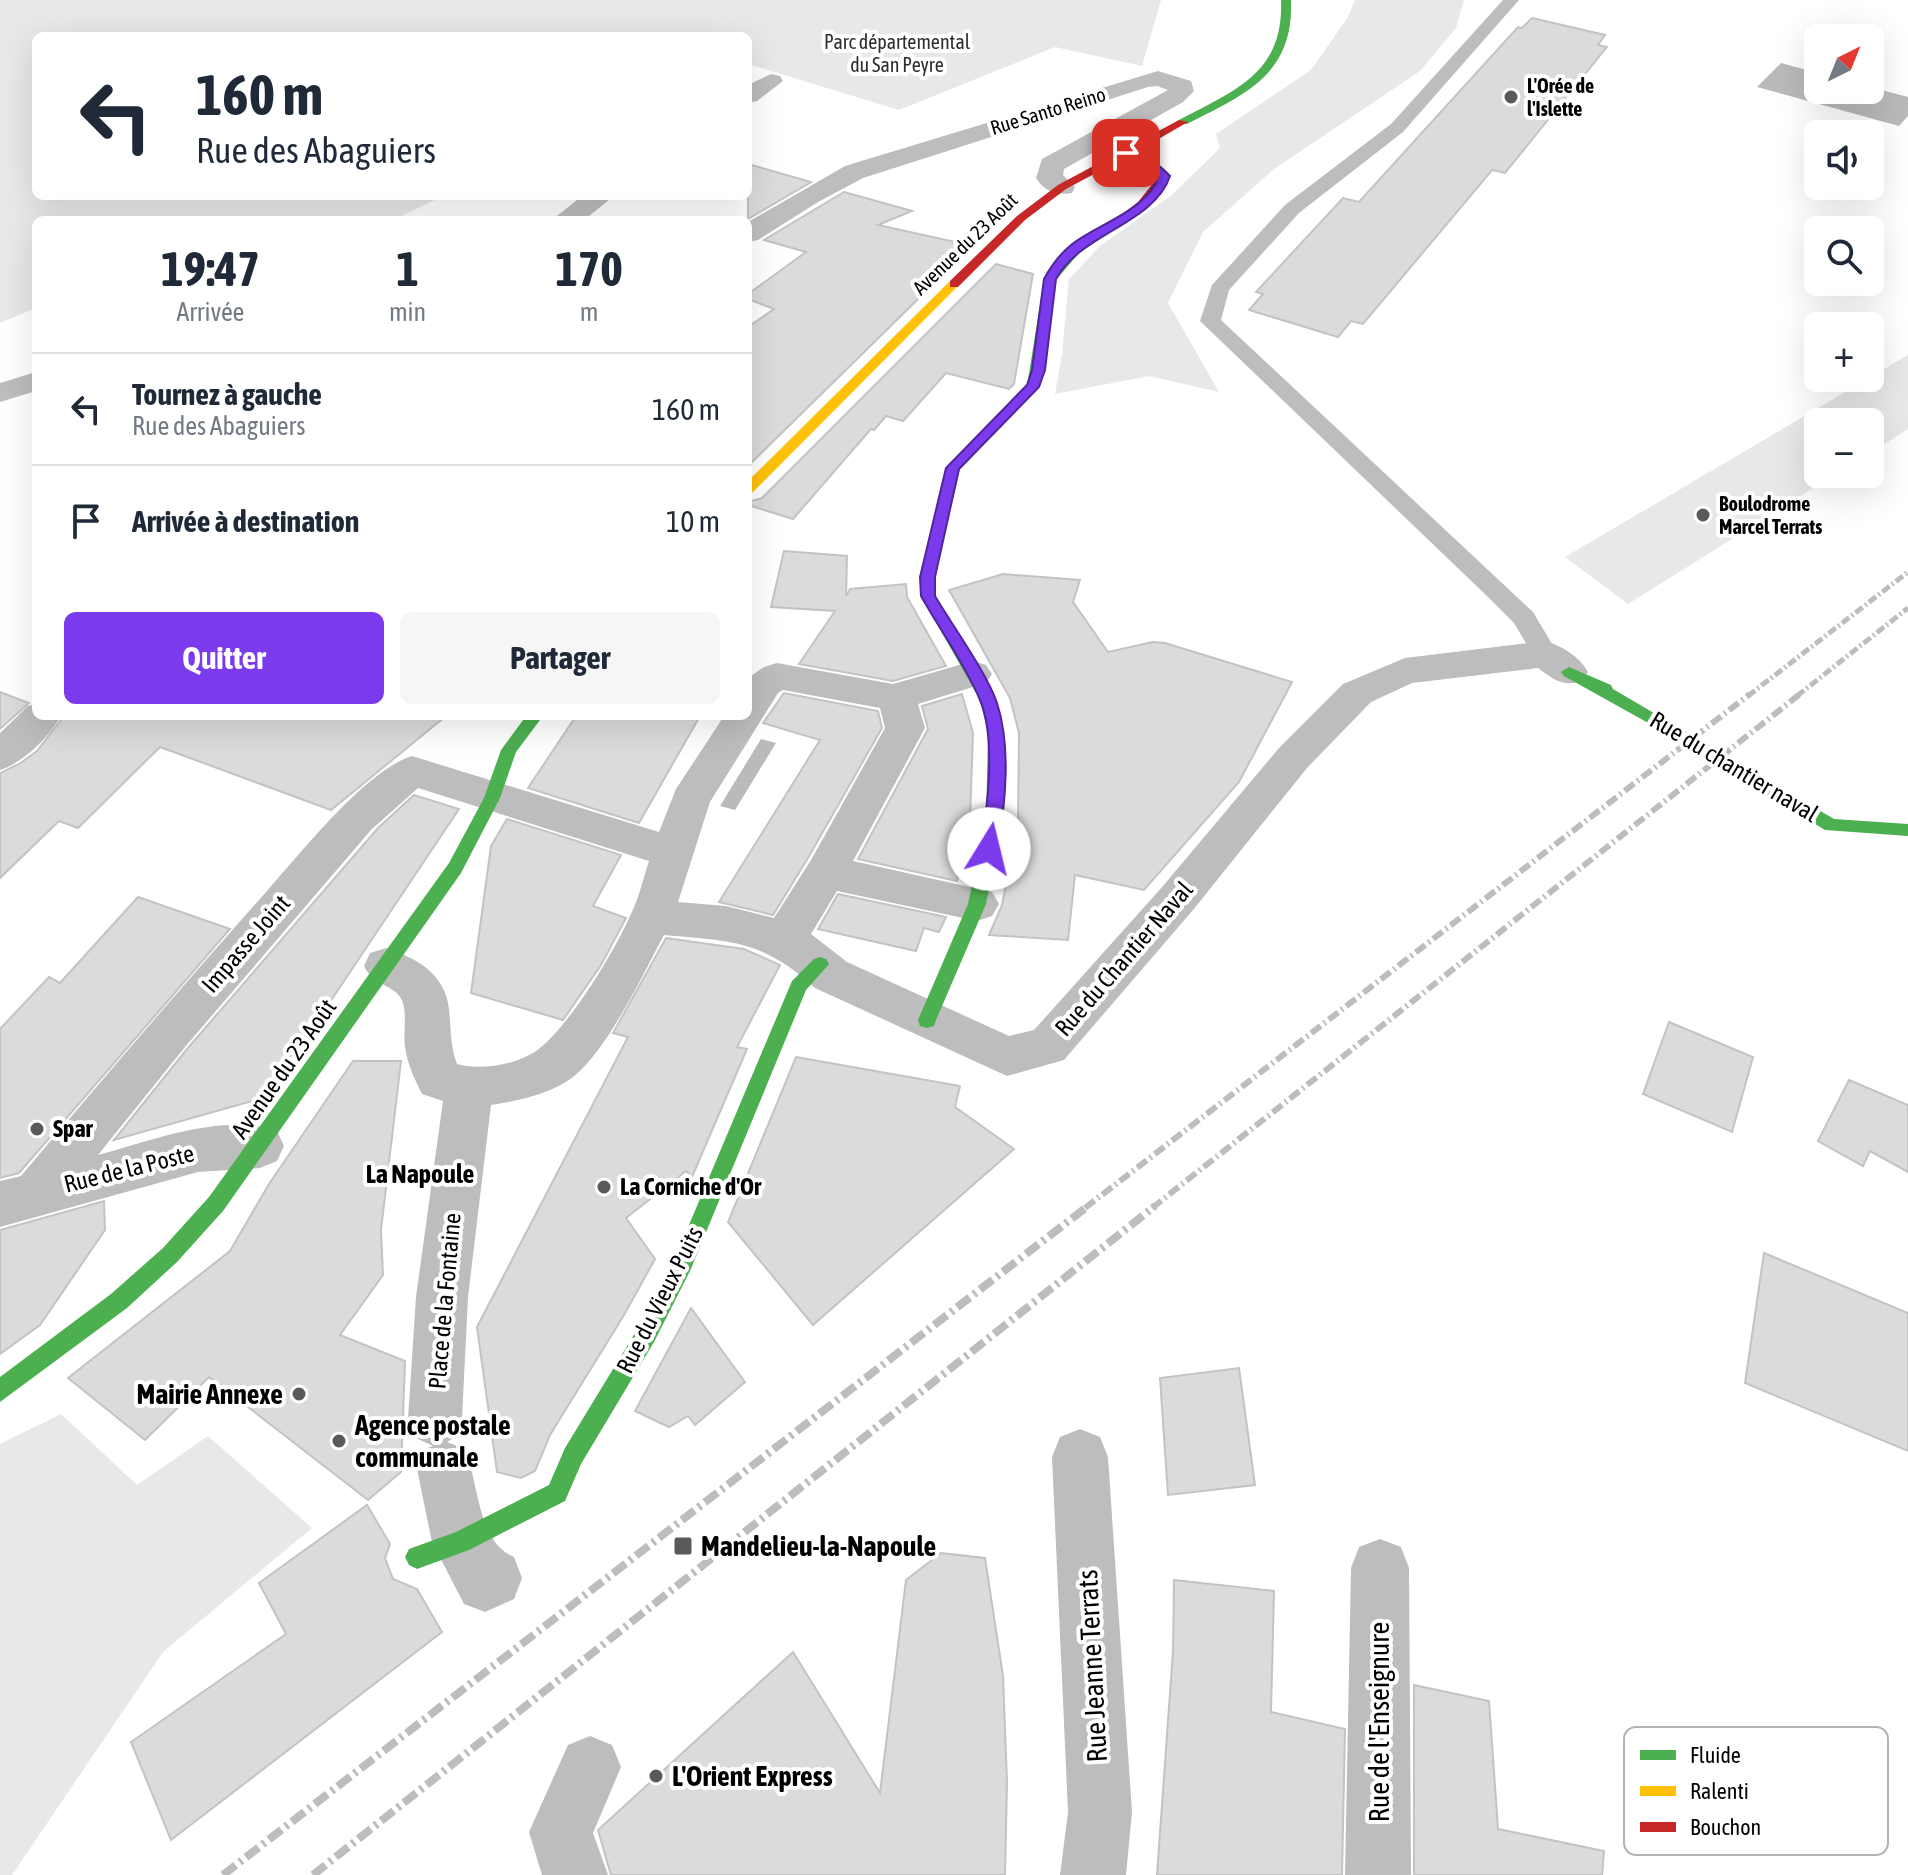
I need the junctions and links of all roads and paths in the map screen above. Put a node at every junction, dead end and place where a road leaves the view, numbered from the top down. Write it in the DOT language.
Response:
graph roads {
  1 [pos="1286,0"];
  2 [pos="1511,0"];
  3 [pos="771,81"];
  4 [pos="752,93"];
  5 [pos="1126,153"];
  6 [pos="1062,187"];
  7 [pos="594,200"];
  8 [pos="572,216"];
  9 [pos="752,232"];
  10 [pos="32,382"];
  11 [pos="0,393"];
  12 [pos="752,485"];
  13 [pos="1557,663"];
  14 [pos="973,674"];
  15 [pos="1605,689"];
  16 [pos="897,698"];
  17 [pos="752,703"];
  18 [pos="38,720"];
  19 [pos="532,720"];
  20 [pos="741,720"];
  21 [pos="0,756"];
  22 [pos="492,798"];
  23 [pos="1908,830"];
  24 [pos="675,853"];
  25 [pos="826,872"];
  26 [pos="977,904"];
  27 [pos="652,917"];
  28 [pos="802,951"];
  29 [pos="386,966"];
  30 [pos="927,1020"];
  31 [pos="469,1088"];
  32 [pos="260,1146"];
  33 [pos="19,1198"];
  34 [pos="0,1391"];
  35 [pos="1080,1457"];
  36 [pos="457,1559"];
  37 [pos="1380,1568"];
  38 [pos="590,1767"];
  39 [pos="575,1875"];
  40 [pos="1093,1875"];
  41 [pos="1378,1875"];
  1 -- 5 [label="street, Avenue du 23 Août"];
  2 -- 13 [label="lane"];
  3 -- 4 [label="street"];
  5 -- 6 [label="street, Avenue du 23 Août"];
  5 -- 14 [label="street"];
  6 -- 9 [label="street, Rue Santo Reino"];
  6 -- 12 [label="street, Avenue du 23 Août"];
  7 -- 8 [label="street"];
  10 -- 11 [label="street"];
  13 -- 15 [label="street"];
  13 -- 23 [label="street, Rue du chantier naval"];
  13 -- 30 [label="street, Rue du Chantier Naval"];
  14 -- 16 [label="street"];
  14 -- 26 [label="street"];
  16 -- 17 [label="street"];
  16 -- 25 [label="street, Rue du Vieux Puits"];
  18 -- 21 [label="street"];
  19 -- 22 [label="street, Avenue du 23 Août"];
  20 -- 24 [label="street"];
  22 -- 24 [label="street"];
  22 -- 29 [label="street, Avenue du 23 Août"];
  22 -- 33 [label="street, Impasse Joint"];
  24 -- 27 [label="street"];
  25 -- 26 [label="street"];
  25 -- 28 [label="street, Rue du Vieux Puits"];
  26 -- 30 [label="street"];
  27 -- 28 [label="street, Rue du Chantier Naval"];
  27 -- 31 [label="street"];
  28 -- 30 [label="street, Rue du Chantier Naval"];
  28 -- 36 [label="street, Rue du Vieux Puits"];
  29 -- 31 [label="street"];
  29 -- 32 [label="street, Avenue du 23 Août"];
  31 -- 36 [label="street, Place de la Fontaine"];
  32 -- 33 [label="street, Rue de la Poste"];
  32 -- 34 [label="street, Avenue du 23 Août"];
  35 -- 40 [label="street, Rue Jeanne Terrats"];
  37 -- 41 [label="street, Rue de l'Enseignure"];
  38 -- 39 [label="street"];
}
